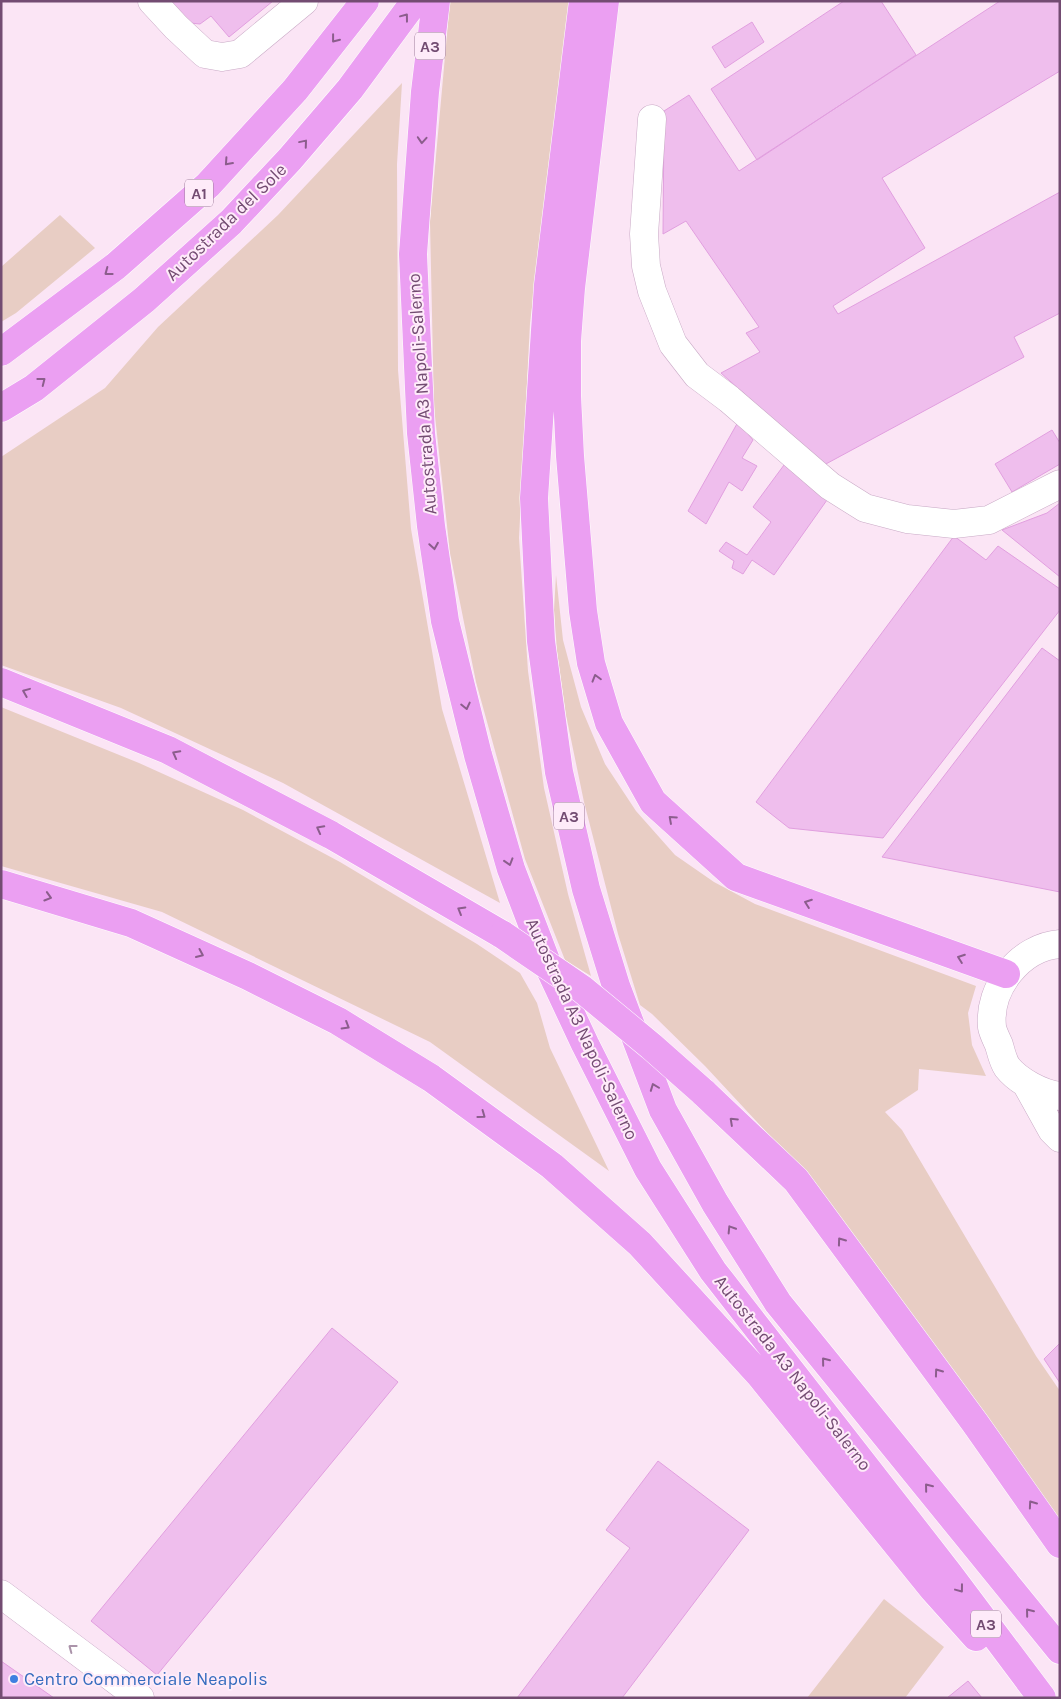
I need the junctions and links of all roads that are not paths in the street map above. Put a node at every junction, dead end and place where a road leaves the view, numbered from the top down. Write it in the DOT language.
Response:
graph roads {
  1 [pos="152,1"];
  2 [pos="304,1"];
  3 [pos="365,1"];
  4 [pos="416,1"];
  5 [pos="436,1"];
  6 [pos="583,1"];
  7 [pos="605,1"];
  8 [pos="652,119"];
  9 [pos="1,352"];
  10 [pos="1,408"];
  11 [pos="1060,484"];
  12 [pos="1,682"];
  13 [pos="1,884"];
  14 [pos="1060,944"];
  15 [pos="1006,974"];
  16 [pos="1027,1085"];
  17 [pos="1060,1096"];
  18 [pos="1060,1138"];
  19 [pos="1060,1544"];
  20 [pos="1,1594"];
  21 [pos="1060,1650"];
  22 [pos="140,1698"];
  23 [pos="1031,1698"];
  24 [pos="1042,1698"];
  1 -- 2 [label="street"];
  3 -- 9 [label="highway, A1, one-way"];
  10 -- 4 [label="highway, Autostrada del Sole / A1, one-way"];
  5 -- 24 [label="highway, Autostrada A3 Napoli-Salerno / A3, one-way"];
  21 -- 6 [label="highway, Autostrada A3 Napoli-Salerno / A3, one-way"];
  15 -- 7 [label="highway, one-way"];
  8 -- 11 [label="street"];
  19 -- 12 [label="highway, one-way, bridge"];
  13 -- 23 [label="highway, one-way"];
  14 -- 15 [label="street"];
  15 -- 16 [label="street"];
  16 -- 17 [label="street"];
  16 -- 18 [label="street"];
  22 -- 20 [label="street, one-way"];
}
